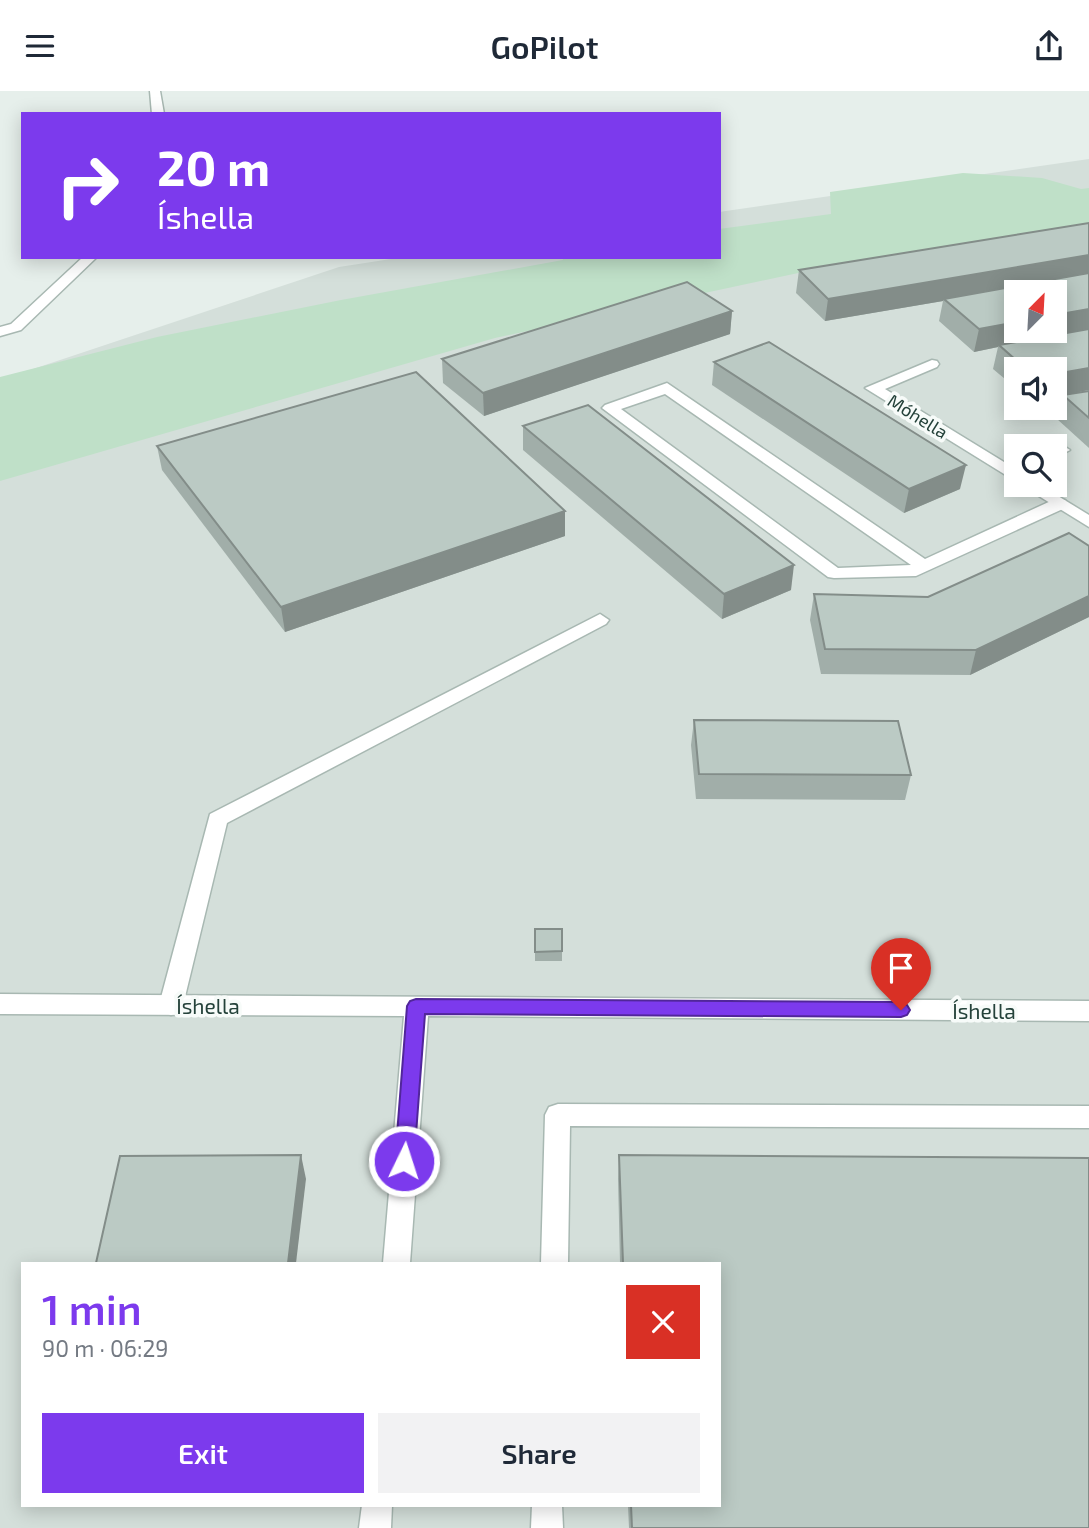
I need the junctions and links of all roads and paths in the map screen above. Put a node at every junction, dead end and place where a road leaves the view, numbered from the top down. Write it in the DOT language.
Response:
graph roads {
  1 [pos="155,91"];
  2 [pos="158,112"];
  3 [pos="89,259"];
  4 [pos="0,332"];
  5 [pos="932,364"];
  6 [pos="1004,466"];
  7 [pos="1048,497"];
  8 [pos="1059,504"];
  9 [pos="1089,522"];
  10 [pos="923,565"];
  11 [pos="600,620"];
  12 [pos="0,1004"];
  13 [pos="171,1005"];
  14 [pos="416,1006"];
  15 [pos="1089,1011"];
  16 [pos="1089,1117"];
  17 [pos="396,1262"];
  18 [pos="554,1262"];
  19 [pos="377,1507"];
  20 [pos="547,1507"];
  21 [pos="375,1528"];
  22 [pos="547,1528"];
  1 -- 2 [label="street"];
  3 -- 4 [label="street"];
  5 -- 6 [label="street, Móhella"];
  7 -- 8 [label="street"];
  8 -- 9 [label="street"];
  8 -- 10 [label="street"];
  10 -- 10 [label="street"];
  11 -- 13 [label="street"];
  12 -- 13 [label="street, Íshella"];
  13 -- 14 [label="street, Íshella"];
  14 -- 15 [label="street, Íshella"];
  14 -- 17 [label="street"];
  16 -- 18 [label="street"];
  19 -- 21 [label="street"];
  20 -- 22 [label="street"];
}
